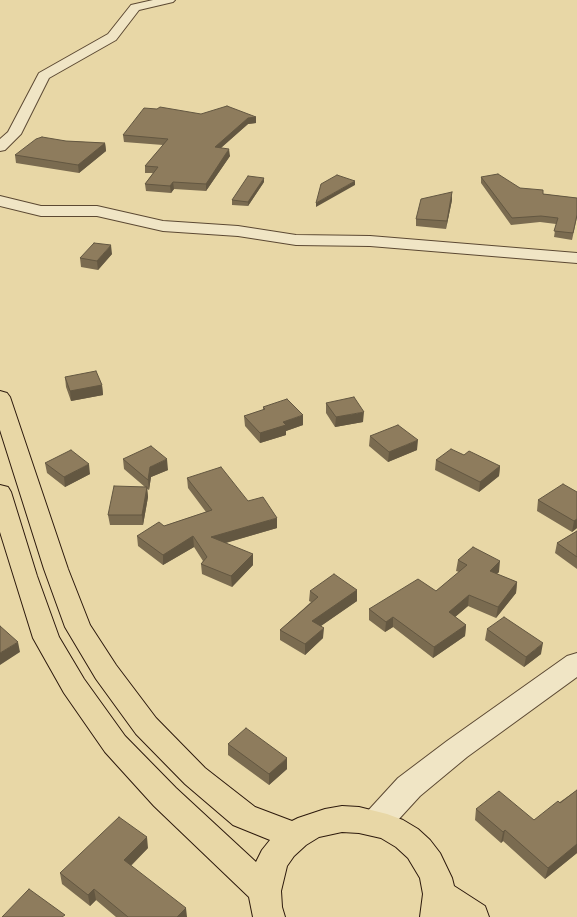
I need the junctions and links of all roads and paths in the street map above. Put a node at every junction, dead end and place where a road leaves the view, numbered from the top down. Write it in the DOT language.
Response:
graph roads {
  1 [pos="169,0"];
  2 [pos="0,147"];
  3 [pos="0,202"];
  4 [pos="577,258"];
  5 [pos="0,397"];
  6 [pos="0,492"];
  7 [pos="577,663"];
  8 [pos="376,823"];
  9 [pos="295,836"];
  10 [pos="267,904"];
  11 [pos="438,906"];
  12 [pos="473,917"];
  1 -- 2 [label="street"];
  3 -- 4 [label="street"];
  5 -- 9 [label="highway"];
  6 -- 10 [label="highway"];
  7 -- 8 [label="street"];
  8 -- 9 [label="highway"];
  8 -- 11 [label="highway"];
  9 -- 10 [label="highway"];
  11 -- 12 [label="highway"];
}
